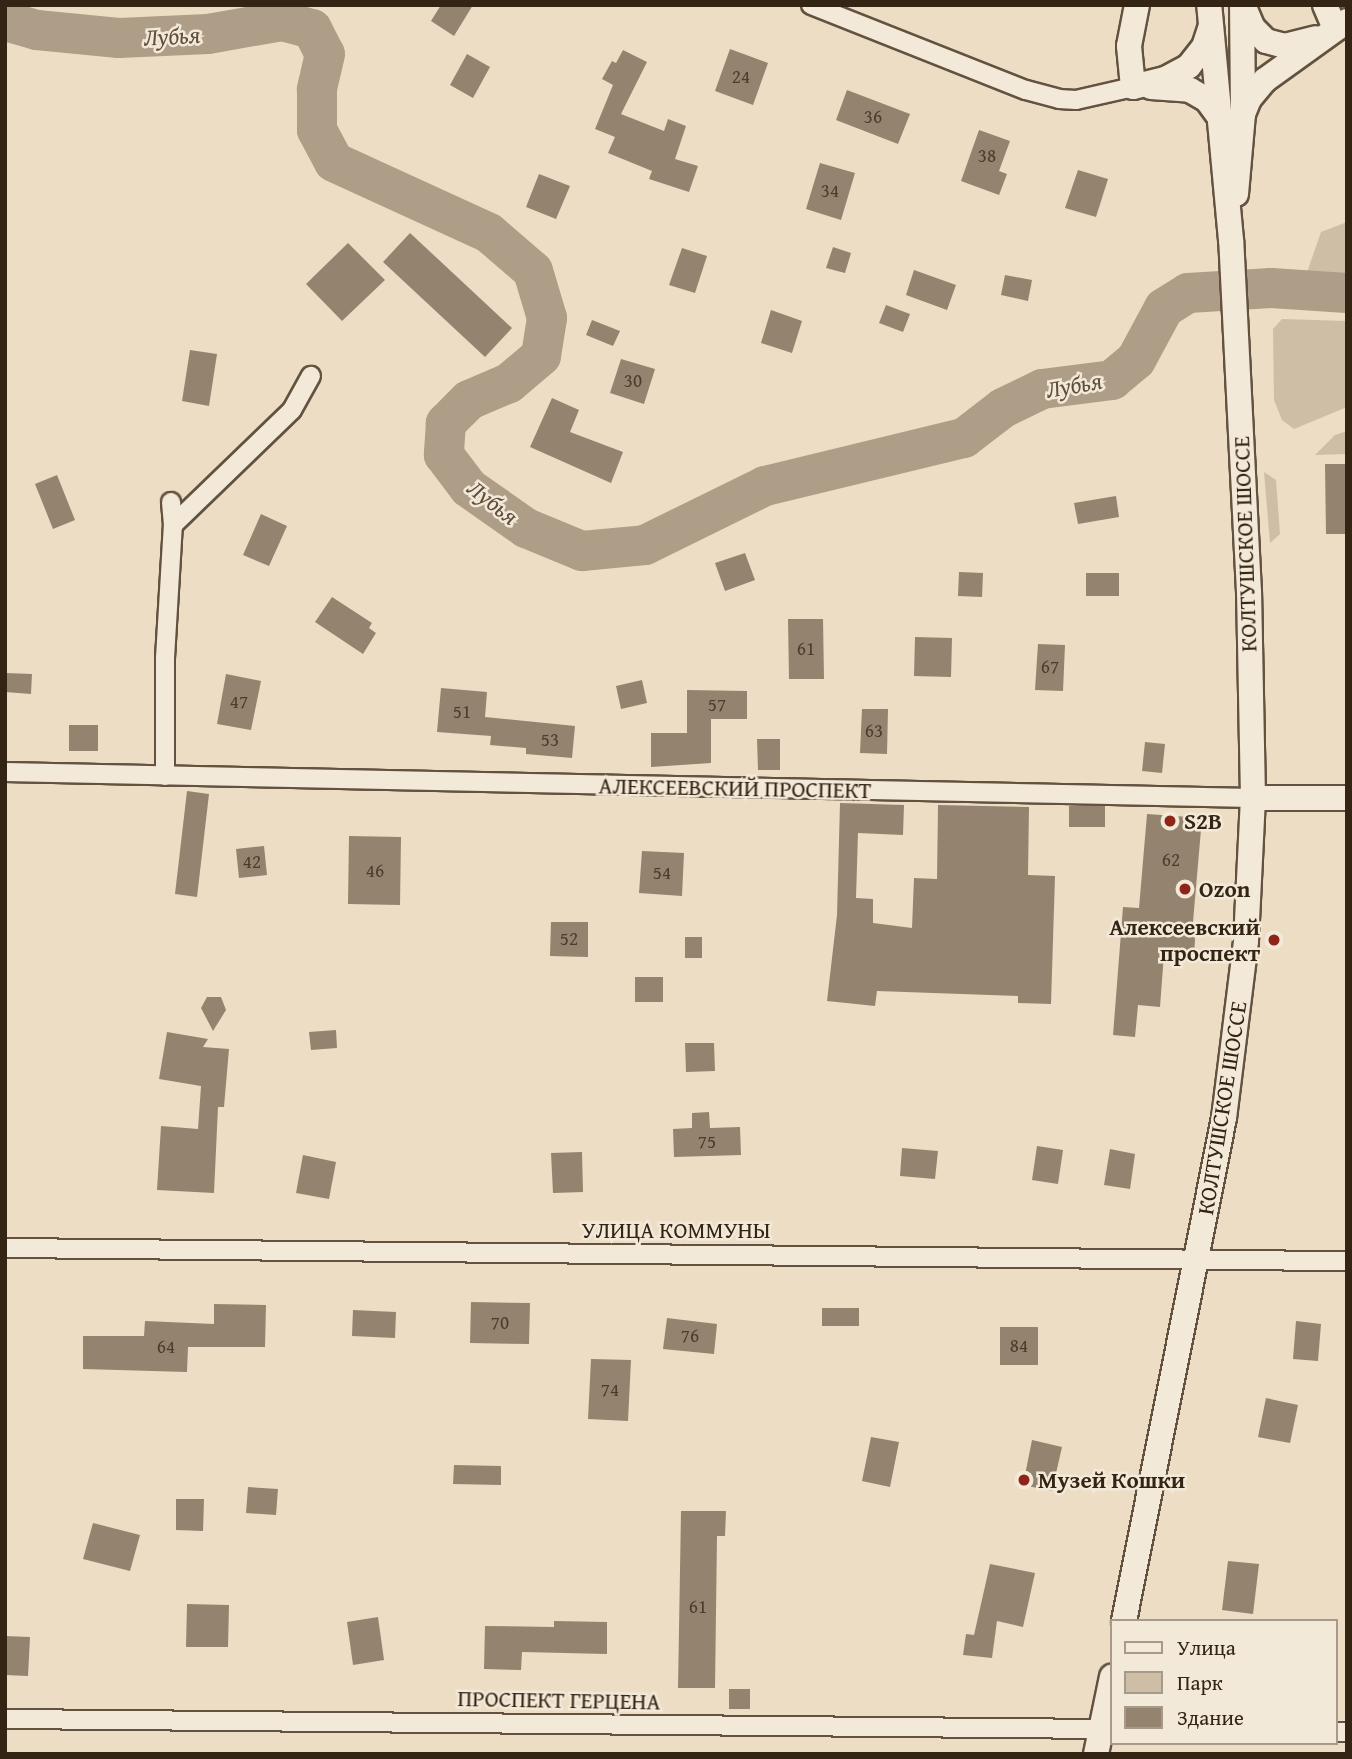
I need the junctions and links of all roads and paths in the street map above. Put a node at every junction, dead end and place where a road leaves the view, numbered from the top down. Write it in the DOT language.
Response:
graph roads {
  1 [pos="811,5"];
  2 [pos="1137,5"];
  3 [pos="1243,5"];
  4 [pos="1325,5"];
  5 [pos="1210,16"];
  6 [pos="1341,25"];
  7 [pos="1133,87"];
  8 [pos="1217,114"];
  9 [pos="1243,114"];
  10 [pos="1231,240"];
  11 [pos="311,376"];
  12 [pos="171,502"];
  13 [pos="173,525"];
  14 [pos="5,772"];
  15 [pos="164,776"];
  16 [pos="1253,798"];
  17 [pos="1347,798"];
  18 [pos="5,1248"];
  19 [pos="1198,1259"];
  20 [pos="1347,1261"];
  21 [pos="1124,1619"];
  22 [pos="1110,1698"];
  23 [pos="5,1719"];
  24 [pos="1107,1729"];
  25 [pos="1096,1754"];
  1 -- 7 [label="street"];
  2 -- 7 [label="main road"];
  3 -- 6 [label="main road"];
  3 -- 9 [label="main road"];
  4 -- 6 [label="main road"];
  5 -- 7 [label="main road"];
  5 -- 8 [label="main road"];
  6 -- 9 [label="main road"];
  7 -- 8 [label="main road"];
  8 -- 10 [label="main road"];
  9 -- 10 [label="main road"];
  10 -- 16 [label="main road, КОЛТУШСКОЕ ШОССЕ"];
  11 -- 13 [label="street"];
  12 -- 13 [label="street"];
  13 -- 15 [label="street"];
  14 -- 15 [label="street, АЛЕКСЕЕВСКИЙ ПРОСПЕКТ"];
  15 -- 16 [label="street, АЛЕКСЕЕВСКИЙ ПРОСПЕКТ"];
  16 -- 17 [label="main road, АЛЕКСЕЕВСКИЙ ПРОСПЕКТ"];
  16 -- 19 [label="main road, КОЛТУШСКОЕ ШОССЕ"];
  18 -- 19 [label="street, УЛИЦА КОММУНЫ"];
  19 -- 20 [label="street, УЛИЦА КОММУНЫ"];
  19 -- 21 [label="main road, КОЛТУШСКОЕ ШОССЕ"];
  22 -- 24 [label="main road"];
  23 -- 24 [label="street, ПРОСПЕКТ ГЕРЦЕНА"];
  24 -- 25 [label="main road"];
}
